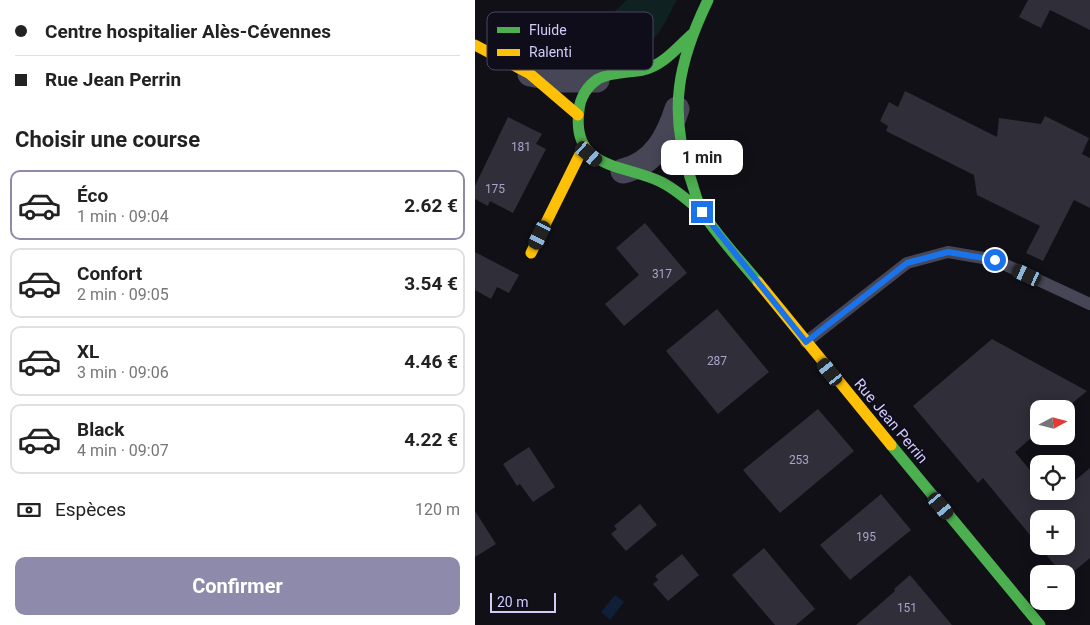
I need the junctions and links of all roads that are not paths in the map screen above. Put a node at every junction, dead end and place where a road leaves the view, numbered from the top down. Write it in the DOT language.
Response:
graph roads {
  1 [pos="708,0"];
  2 [pos="691,35"];
  3 [pos="475,45"];
  4 [pos="487,51"];
  5 [pos="653,67"];
  6 [pos="522,70"];
  7 [pos="641,70"];
  8 [pos="530,74"];
  9 [pos="597,80"];
  10 [pos="677,108"];
  11 [pos="578,115"];
  12 [pos="584,146"];
  13 [pos="623,171"];
  14 [pos="702,212"];
  15 [pos="531,253"];
  16 [pos="1090,304"];
  17 [pos="806,342"];
  18 [pos="1040,625"];
  1 -- 2 [label="street"];
  2 -- 5 [label="street"];
  2 -- 10 [label="street"];
  3 -- 4 [label="street"];
  6 -- 8 [label="street"];
  7 -- 9 [label="street"];
  8 -- 9 [label="street"];
  8 -- 11 [label="street"];
  9 -- 11 [label="street"];
  10 -- 13 [label="street"];
  10 -- 14 [label="street"];
  11 -- 12 [label="street"];
  12 -- 13 [label="street"];
  12 -- 15 [label="street"];
  13 -- 14 [label="street"];
  14 -- 17 [label="street, Rue Jean Perrin"];
  16 -- 17 [label="lane"];
  17 -- 18 [label="street, Rue Jean Perrin"];
}
